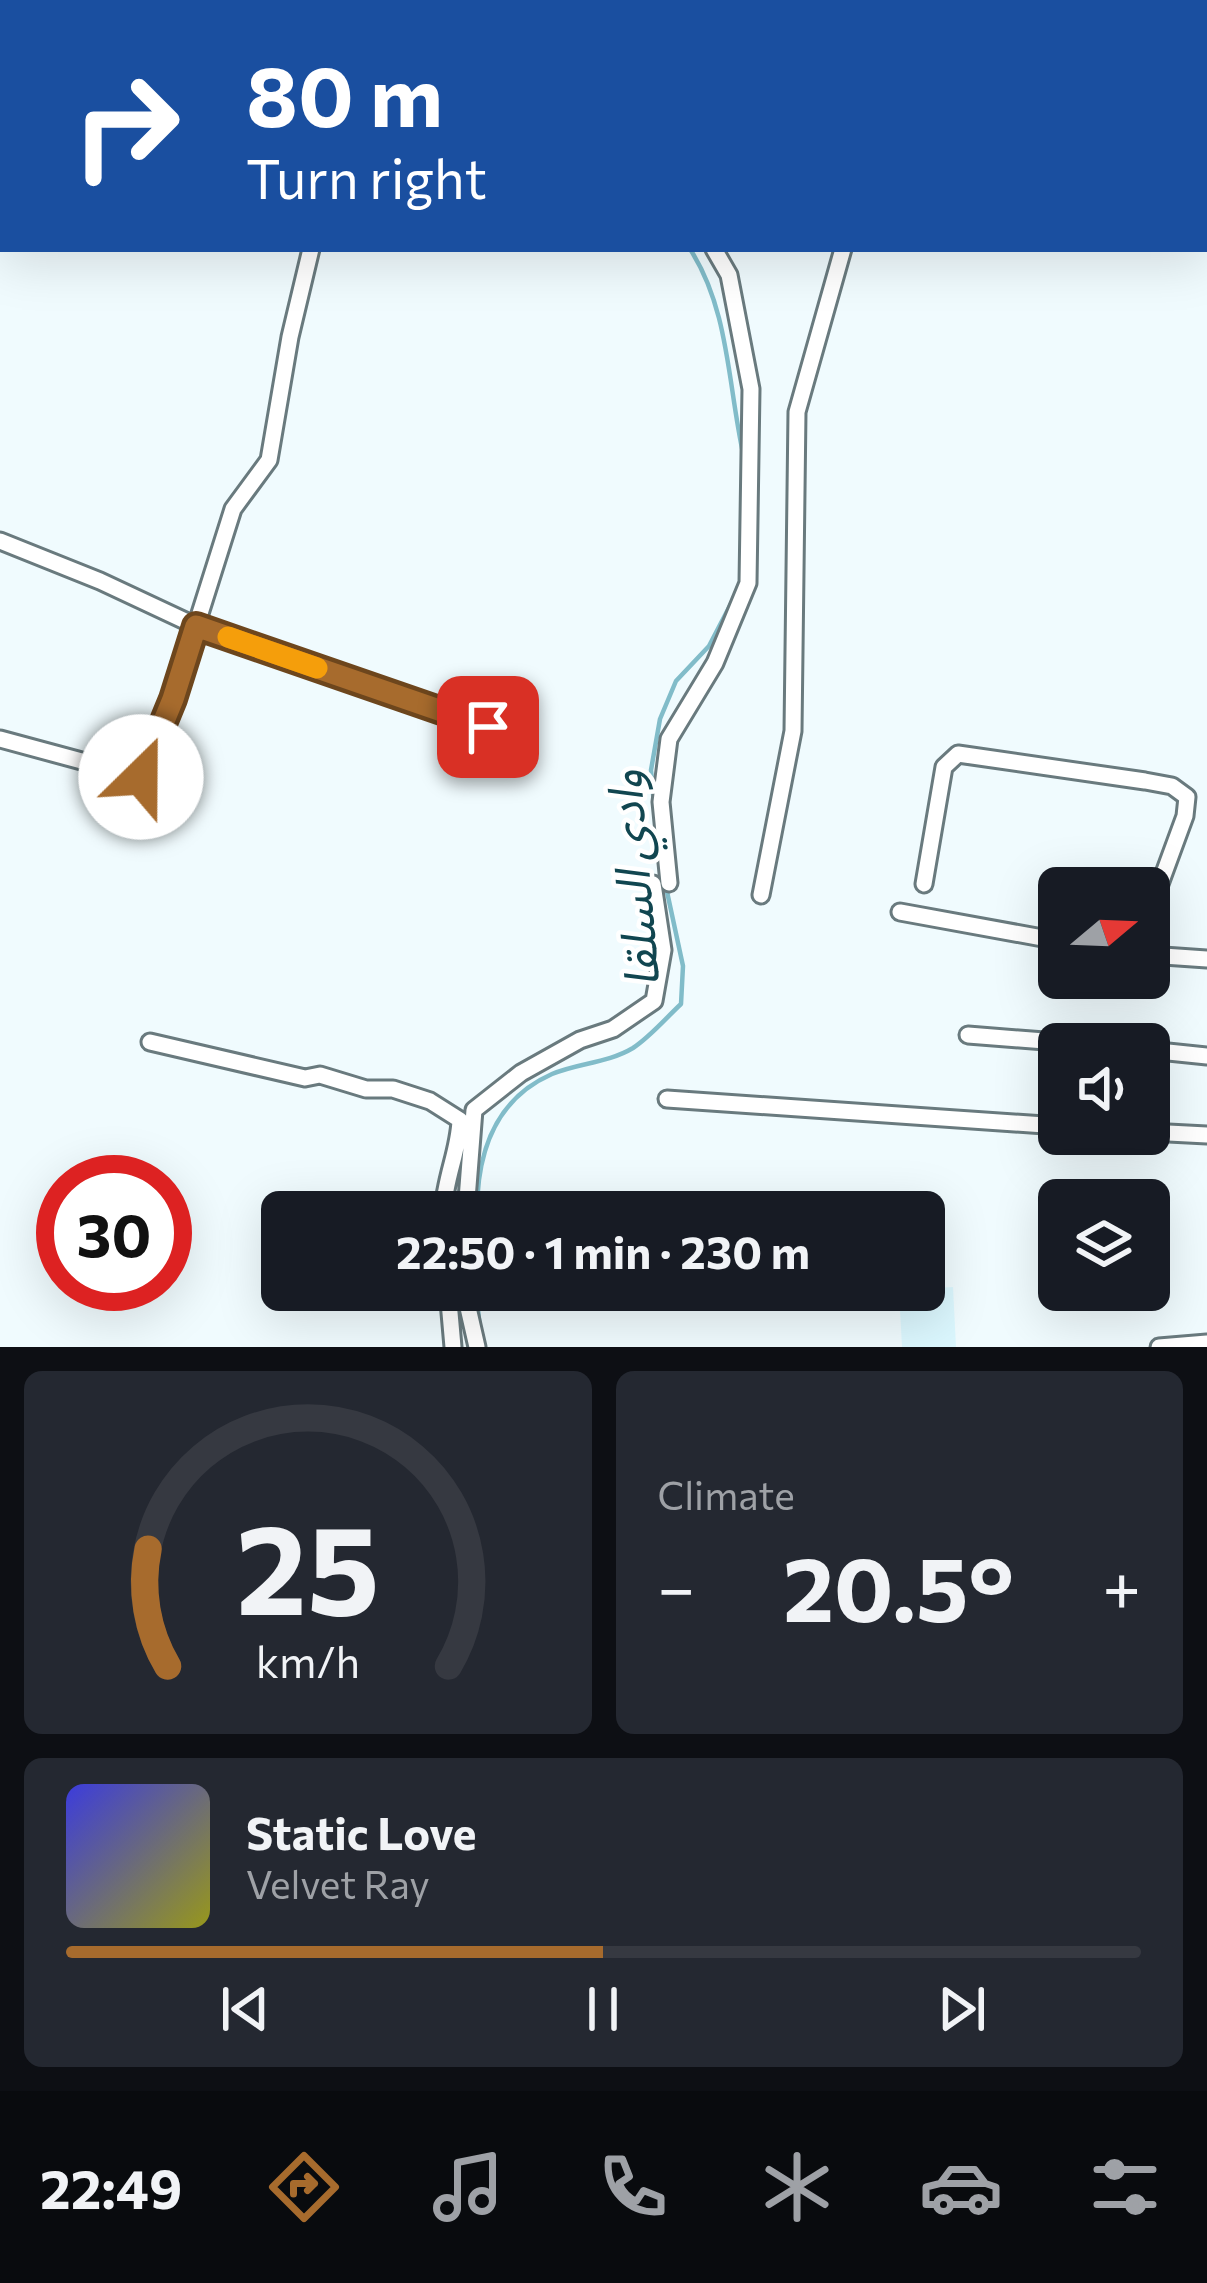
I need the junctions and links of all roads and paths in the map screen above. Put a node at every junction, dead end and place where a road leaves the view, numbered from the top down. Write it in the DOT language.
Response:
graph roads {
  1 [pos="310,252"];
  2 [pos="715,252"];
  3 [pos="842,252"];
  4 [pos="0,541"];
  5 [pos="196,626"];
  6 [pos="0,740"];
  7 [pos="526,741"];
  8 [pos="1166,867"];
  9 [pos="924,884"];
  10 [pos="761,895"];
  11 [pos="900,912"];
  12 [pos="1038,937"];
  13 [pos="1170,956"];
  14 [pos="1207,959"];
  15 [pos="968,1035"];
  16 [pos="1038,1040"];
  17 [pos="150,1042"];
  18 [pos="1170,1052"];
  19 [pos="1207,1056"];
  20 [pos="667,1099"];
  21 [pos="1038,1125"];
  22 [pos="1170,1133"];
  23 [pos="1207,1135"];
  24 [pos="444,1191"];
  25 [pos="468,1191"];
  26 [pos="450,1311"];
  27 [pos="469,1311"];
  28 [pos="1207,1343"];
  29 [pos="1182,1346"];
  30 [pos="453,1347"];
  31 [pos="477,1347"];
  32 [pos="1159,1347"];
  1 -- 5 [label="street"];
  2 -- 25 [label="street"];
  3 -- 10 [label="street"];
  4 -- 5 [label="street"];
  5 -- 6 [label="street"];
  5 -- 7 [label="street"];
  8 -- 9 [label="street"];
  11 -- 12 [label="street"];
  13 -- 14 [label="street"];
  15 -- 16 [label="street"];
  17 -- 24 [label="street"];
  18 -- 19 [label="street"];
  20 -- 21 [label="street"];
  22 -- 23 [label="street"];
  26 -- 30 [label="street"];
  27 -- 31 [label="street"];
  28 -- 29 [label="street"];
  29 -- 32 [label="street"];
}
